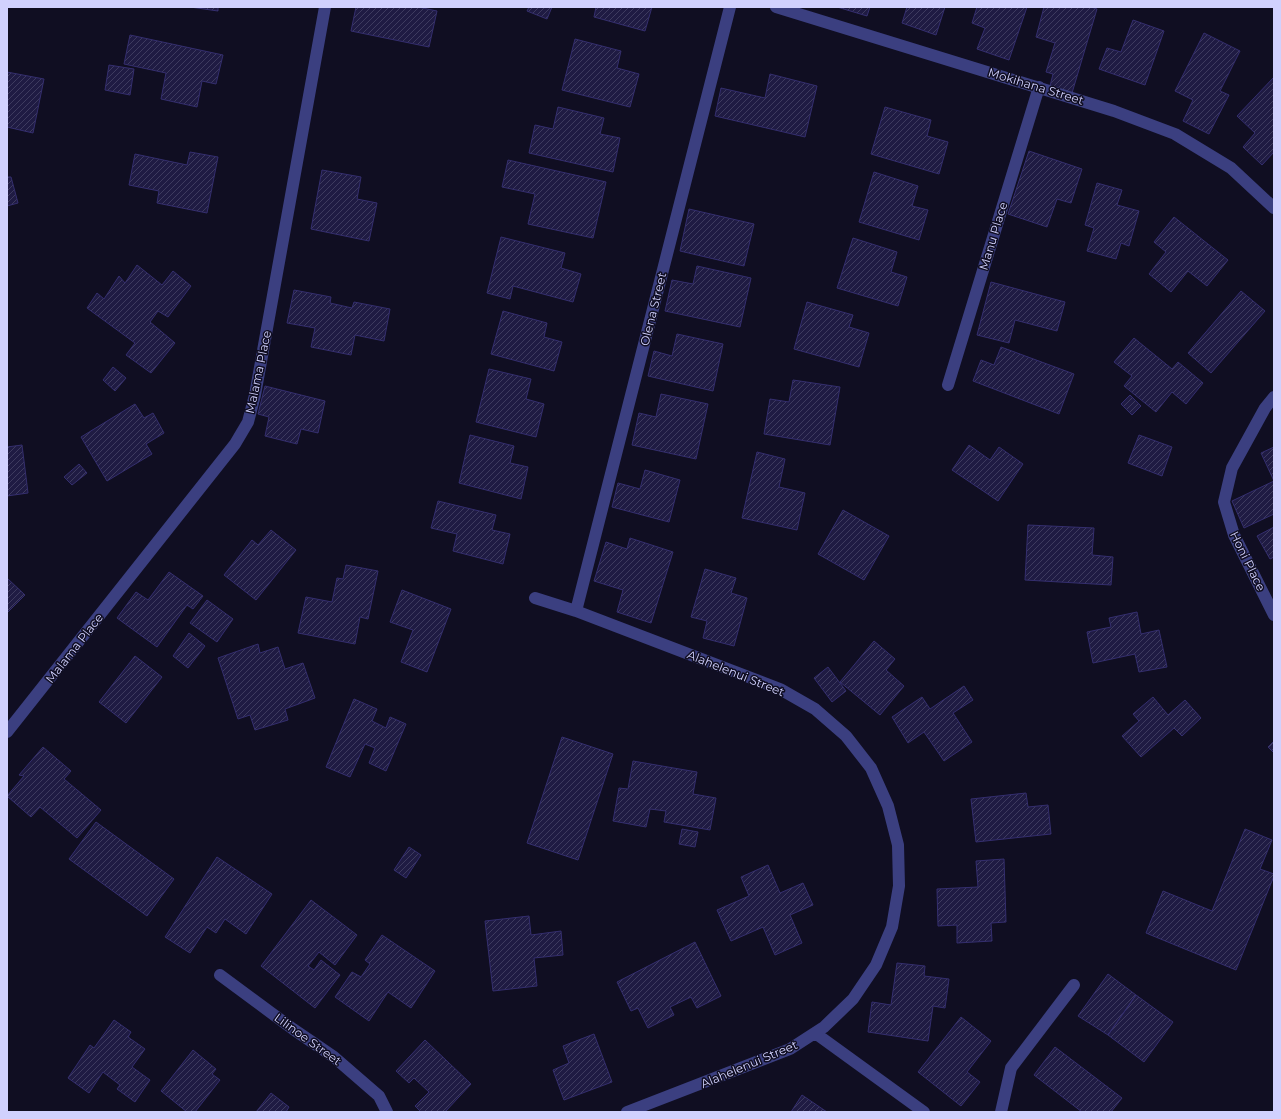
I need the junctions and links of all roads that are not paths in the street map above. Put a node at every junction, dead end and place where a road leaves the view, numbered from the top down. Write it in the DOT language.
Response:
graph roads {
  1 [pos="325,7"];
  2 [pos="730,7"];
  3 [pos="776,7"];
  4 [pos="1039,87"];
  5 [pos="1274,208"];
  6 [pos="948,385"];
  7 [pos="1274,398"];
  8 [pos="535,598"];
  9 [pos="576,612"];
  10 [pos="1274,615"];
  11 [pos="7,732"];
  12 [pos="220,975"];
  13 [pos="1074,985"];
  14 [pos="815,1033"];
  15 [pos="387,1112"];
  16 [pos="627,1112"];
  17 [pos="924,1112"];
  18 [pos="1001,1112"];
  1 -- 11 [label="street, Malama Place"];
  2 -- 9 [label="street, Olena Street"];
  3 -- 4 [label="street, Mokihana Street"];
  4 -- 5 [label="street, Mokihana Street"];
  4 -- 6 [label="street, Manu Place"];
  7 -- 10 [label="street, Honi Place"];
  8 -- 9 [label="street, Alahelenui Street"];
  9 -- 14 [label="street, Alahelenui Street"];
  12 -- 15 [label="street, Lilinoe Street"];
  13 -- 18 [label="street"];
  14 -- 16 [label="street, Alahelenui Street"];
  14 -- 17 [label="street"];
}
